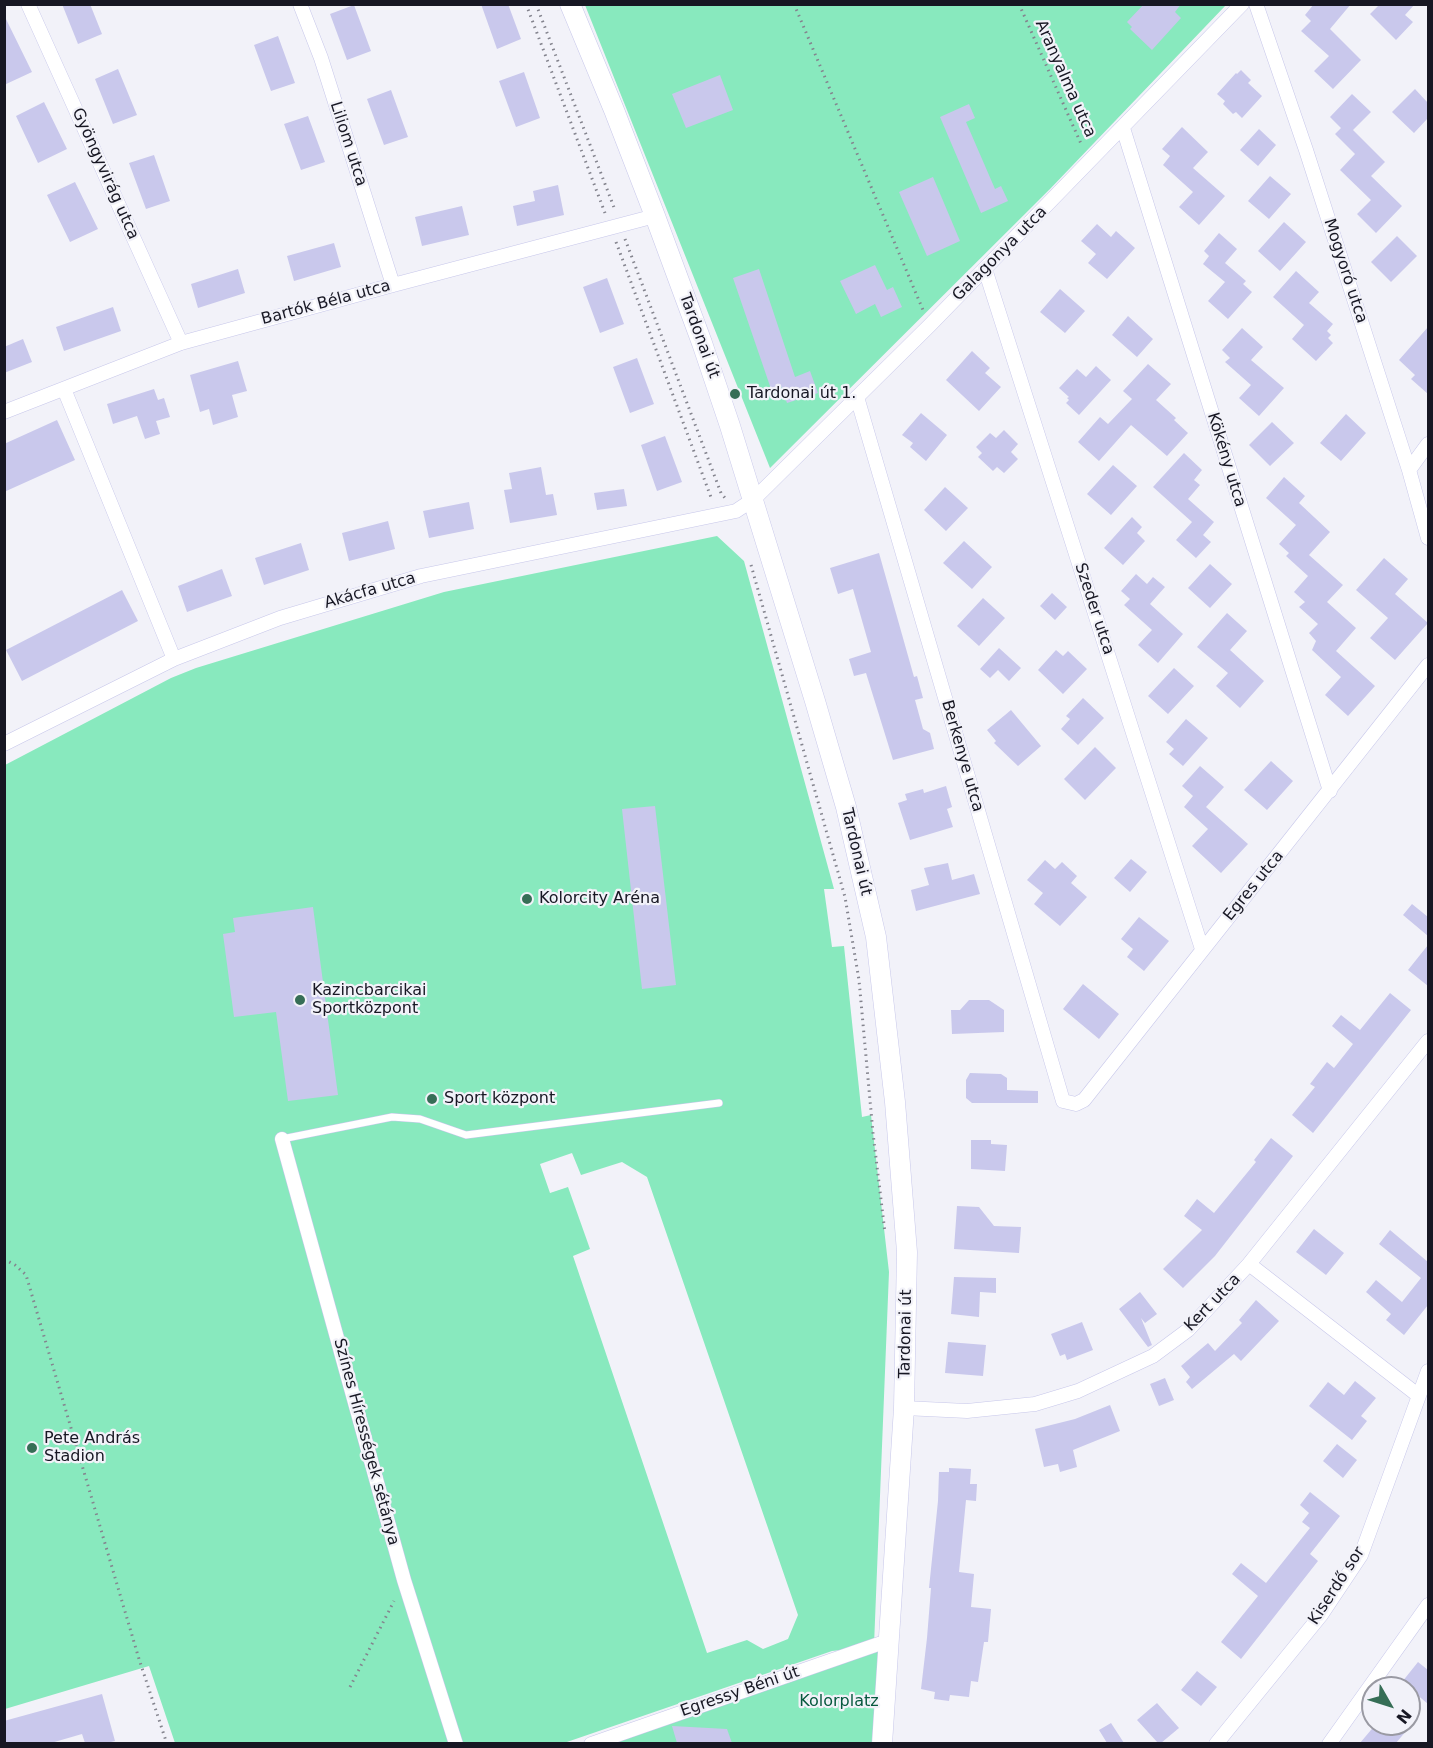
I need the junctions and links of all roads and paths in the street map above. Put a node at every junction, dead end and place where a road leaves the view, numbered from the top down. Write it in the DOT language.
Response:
graph roads {
  1 [pos="28,4"];
  2 [pos="300,4"];
  3 [pos="526,4"];
  4 [pos="536,4"];
  5 [pos="570,4"];
  6 [pos="794,4"];
  7 [pos="1020,4"];
  8 [pos="1242,4"];
  9 [pos="1256,4"];
  10 [pos="1123,128"];
  11 [pos="1089,163"];
  12 [pos="655,216"];
  13 [pos="616,227"];
  14 [pos="985,269"];
  15 [pos="393,285"];
  16 [pos="930,325"];
  17 [pos="181,343"];
  18 [pos="64,389"];
  19 [pos="857,397"];
  20 [pos="4,412"];
  21 [pos="1428,444"];
  22 [pos="1409,470"];
  23 [pos="754,499"];
  24 [pos="736,511"];
  25 [pos="717,515"];
  26 [pos="1428,538"];
  27 [pos="749,556"];
  28 [pos="174,659"];
  29 [pos="1428,665"];
  30 [pos="4,744"];
  31 [pos="1330,791"];
  32 [pos="1202,949"];
  33 [pos="1428,1041"];
  34 [pos="719,1103"];
  35 [pos="1076,1104"];
  36 [pos="282,1139"];
  37 [pos="885,1236"];
  38 [pos="4,1259"];
  39 [pos="1249,1264"];
  40 [pos="1428,1371"];
  41 [pos="1419,1396"];
  42 [pos="904,1408"];
  43 [pos="405,1580"];
  44 [pos="1428,1605"];
  45 [pos="890,1640"];
  46 [pos="350,1687"];
  47 [pos="167,1743"];
  48 [pos="456,1743"];
  49 [pos="591,1743"];
  50 [pos="882,1743"];
  51 [pos="1217,1743"];
  52 [pos="1329,1743"];
  1 -- 17 [label="street, Gyöngyvirág utca"];
  2 -- 15 [label="street, Liliom utca"];
  3 -- 13 [label="path"];
  4 -- 13 [label="path"];
  5 -- 12 [label="street, Tardonai út"];
  6 -- 16 [label="path"];
  7 -- 11 [label="path, Aranyalma utca"];
  8 -- 10 [label="street, Galagonya utca"];
  9 -- 22 [label="street, Mogyoró utca"];
  10 -- 11 [label="street, Galagonya utca"];
  10 -- 31 [label="street, Kökény utca"];
  11 -- 14 [label="street, Galagonya utca"];
  12 -- 13 [label="street, Bartók Béla utca"];
  12 -- 23 [label="street, Tardonai út"];
  13 -- 15 [label="street, Bartók Béla utca"];
  13 -- 24 [label="path"];
  13 -- 25 [label="path"];
  14 -- 16 [label="street, Galagonya utca"];
  14 -- 32 [label="street, Szeder utca"];
  15 -- 17 [label="street, Bartók Béla utca"];
  16 -- 19 [label="street, Galagonya utca"];
  17 -- 18 [label="street, Bartók Béla utca"];
  18 -- 20 [label="street, Bartók Béla utca"];
  18 -- 28 [label="street"];
  19 -- 23 [label="street, Galagonya utca"];
  19 -- 35 [label="street, Berkenye utca"];
  21 -- 22 [label="street"];
  22 -- 26 [label="street, Mogyoró utca"];
  23 -- 24 [label="street, Akácfa utca"];
  23 -- 42 [label="street, Tardonai út"];
  24 -- 25 [label="street, Akácfa utca"];
  25 -- 28 [label="street, Akácfa utca"];
  27 -- 37 [label="path"];
  28 -- 30 [label="street, Akácfa utca"];
  29 -- 31 [label="street, Egres utca"];
  31 -- 32 [label="street, Egres utca"];
  32 -- 35 [label="street, Egres utca"];
  33 -- 39 [label="street, Kert utca"];
  34 -- 36 [label="lane"];
  36 -- 43 [label="street, Színes Hírességek sétánya"];
  38 -- 47 [label="path"];
  39 -- 41 [label="street"];
  39 -- 42 [label="street, Kert utca"];
  40 -- 41 [label="street, Kiserdő sor"];
  41 -- 51 [label="street, Kiserdő sor"];
  42 -- 45 [label="street, Tardonai út"];
  43 -- 46 [label="path"];
  43 -- 48 [label="street, Színes Hírességek sétánya"];
  44 -- 52 [label="street"];
  45 -- 49 [label="street, Egressy Béni út"];
  45 -- 50 [label="street, Tardonai út"];
}
